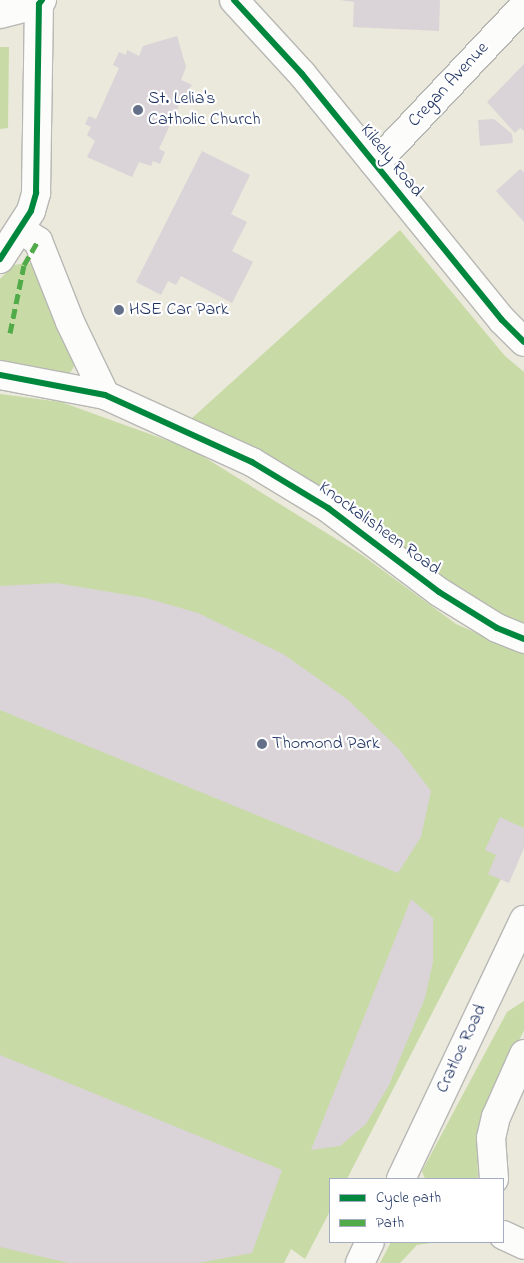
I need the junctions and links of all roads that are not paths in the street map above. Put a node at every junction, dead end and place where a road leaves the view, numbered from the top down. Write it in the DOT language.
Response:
graph roads {
  1 [pos="234,0"];
  2 [pos="41,2"];
  3 [pos="524,6"];
  4 [pos="0,14"];
  5 [pos="375,164"];
  6 [pos="20,229"];
  7 [pos="0,259"];
  8 [pos="524,342"];
  9 [pos="0,375"];
  10 [pos="105,395"];
  11 [pos="524,639"];
  12 [pos="524,920"];
  13 [pos="524,1054"];
  14 [pos="401,1178"];
  15 [pos="494,1178"];
  16 [pos="504,1235"];
  17 [pos="370,1243"];
  18 [pos="524,1245"];
  19 [pos="360,1263"];
  1 -- 5 [label="street, Kileely Road"];
  2 -- 4 [label="street"];
  2 -- 6 [label="street"];
  3 -- 5 [label="street, Cregan Avenue"];
  5 -- 8 [label="street, Kileely Road"];
  6 -- 7 [label="street"];
  6 -- 10 [label="street"];
  9 -- 10 [label="street, Knockalisheen Road"];
  10 -- 11 [label="street, Knockalisheen Road"];
  12 -- 14 [label="street, Cratloe Road"];
  13 -- 15 [label="street"];
  16 -- 18 [label="street"];
  17 -- 19 [label="street"];
}
